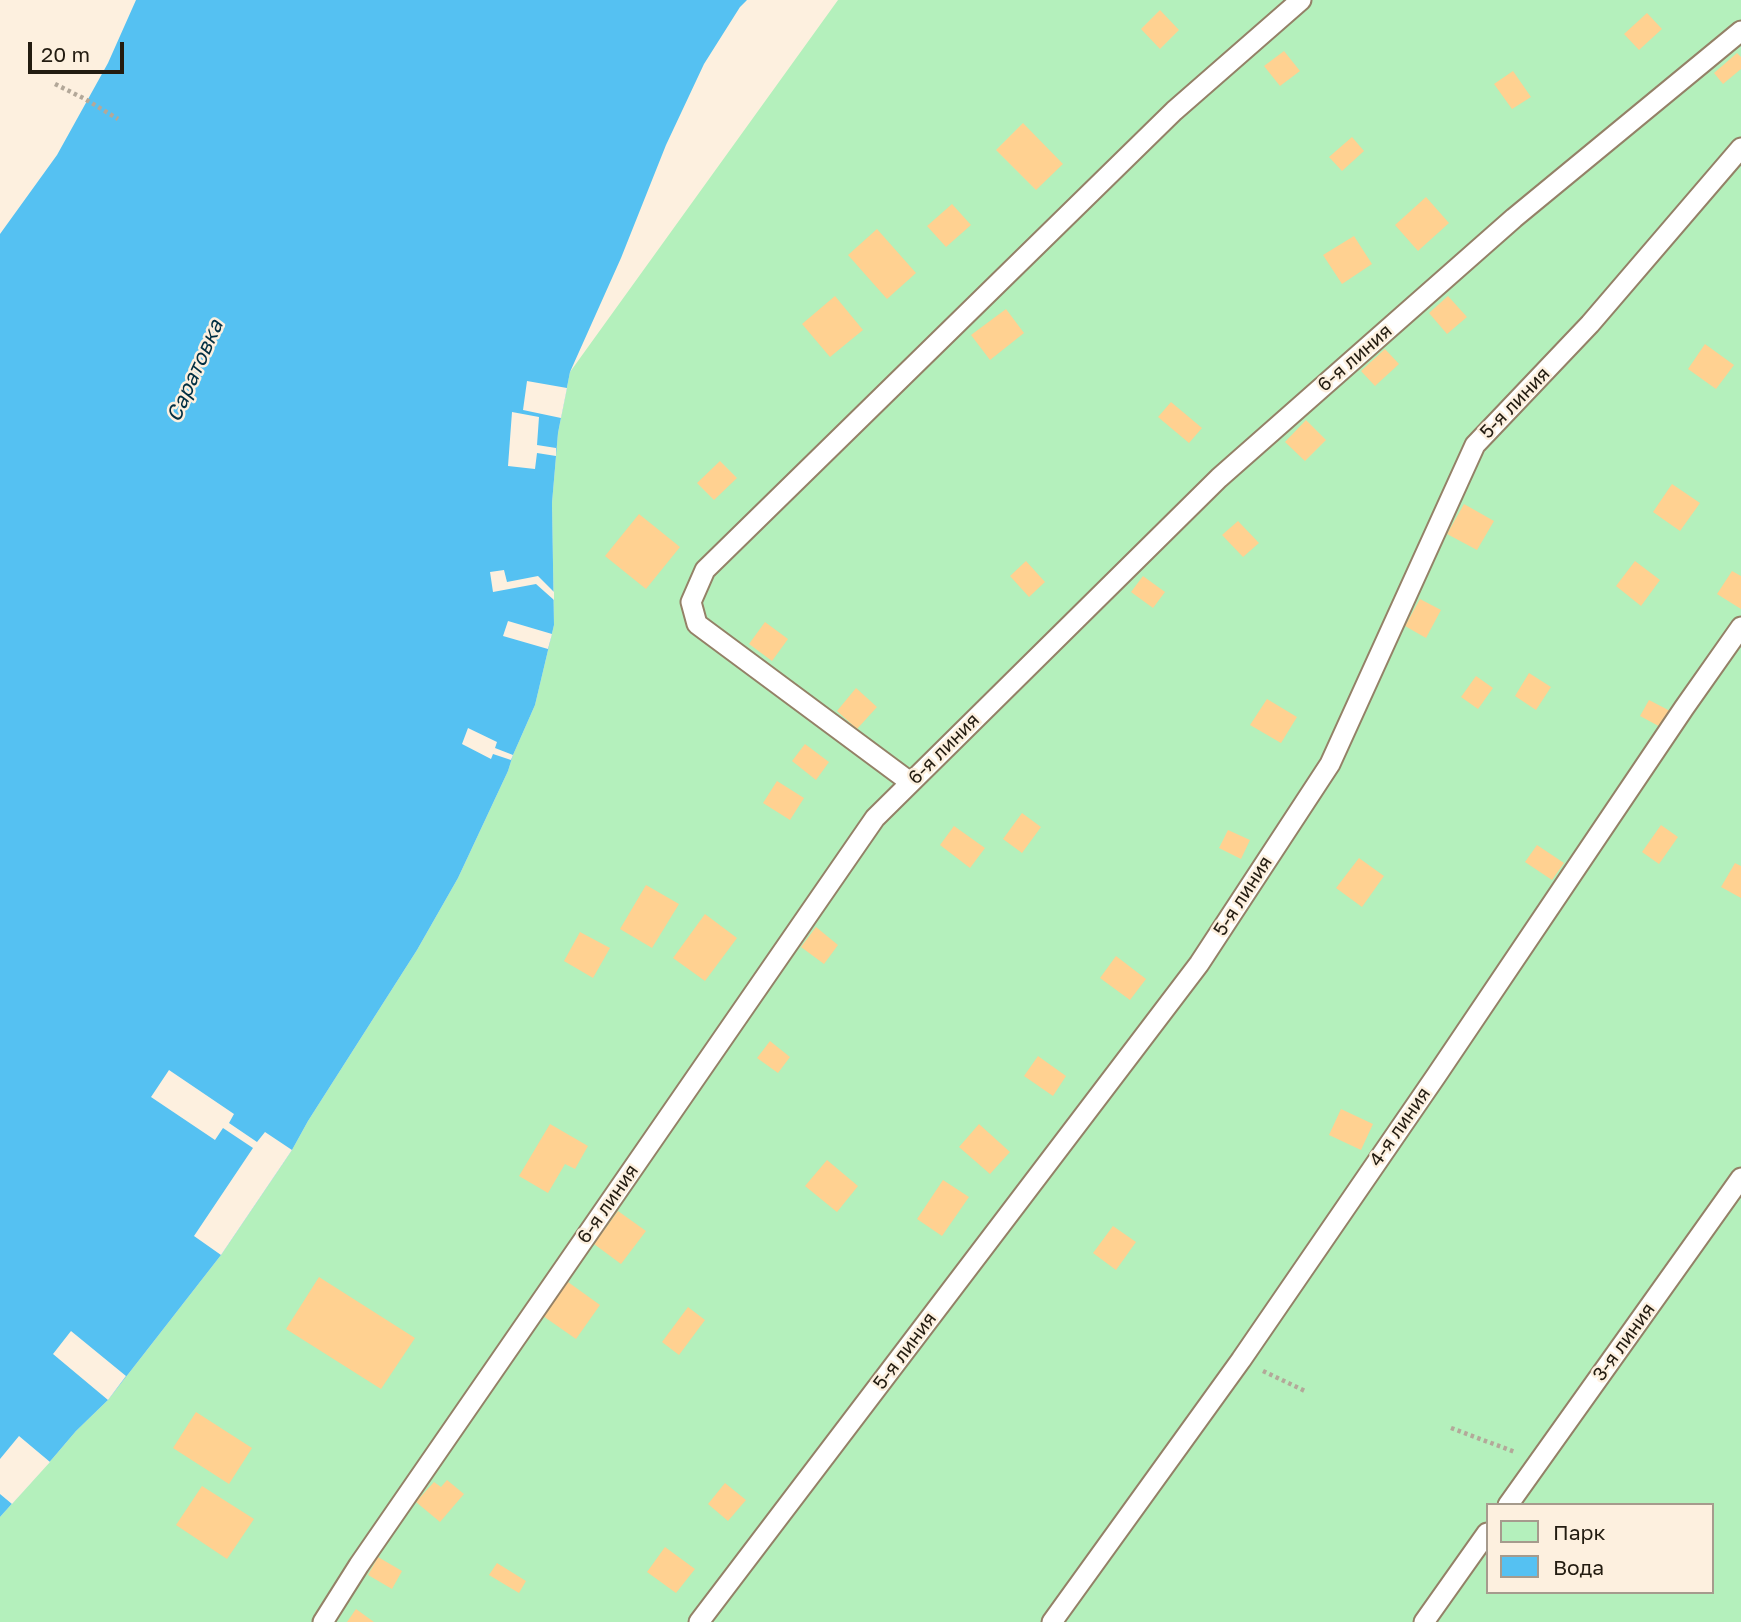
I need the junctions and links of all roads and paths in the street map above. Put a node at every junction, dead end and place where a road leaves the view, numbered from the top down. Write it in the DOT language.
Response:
graph roads {
  1 [pos="1301,0"];
  2 [pos="1741,32"];
  3 [pos="55,84"];
  4 [pos="118,119"];
  5 [pos="1741,148"];
  6 [pos="1741,627"];
  7 [pos="910,782"];
  8 [pos="1741,1178"];
  9 [pos="1241,1360"];
  10 [pos="1307,1392"];
  11 [pos="1451,1428"];
  12 [pos="1539,1461"];
  13 [pos="1508,1503"];
  14 [pos="1486,1534"];
  15 [pos="323,1622"];
  16 [pos="699,1622"];
  17 [pos="1052,1622"];
  18 [pos="1424,1622"];
  1 -- 7 [label="lane"];
  2 -- 7 [label="lane, 6-я линия"];
  3 -- 4 [label="path"];
  5 -- 16 [label="lane, 5-я линия"];
  6 -- 9 [label="lane, 4-я линия"];
  7 -- 15 [label="lane, 6-я линия"];
  8 -- 12 [label="lane, 3-я линия"];
  9 -- 10 [label="path"];
  9 -- 17 [label="lane, 4-я линия"];
  11 -- 12 [label="path"];
  12 -- 13 [label="lane, 3-я линия"];
  14 -- 18 [label="lane"];
}
